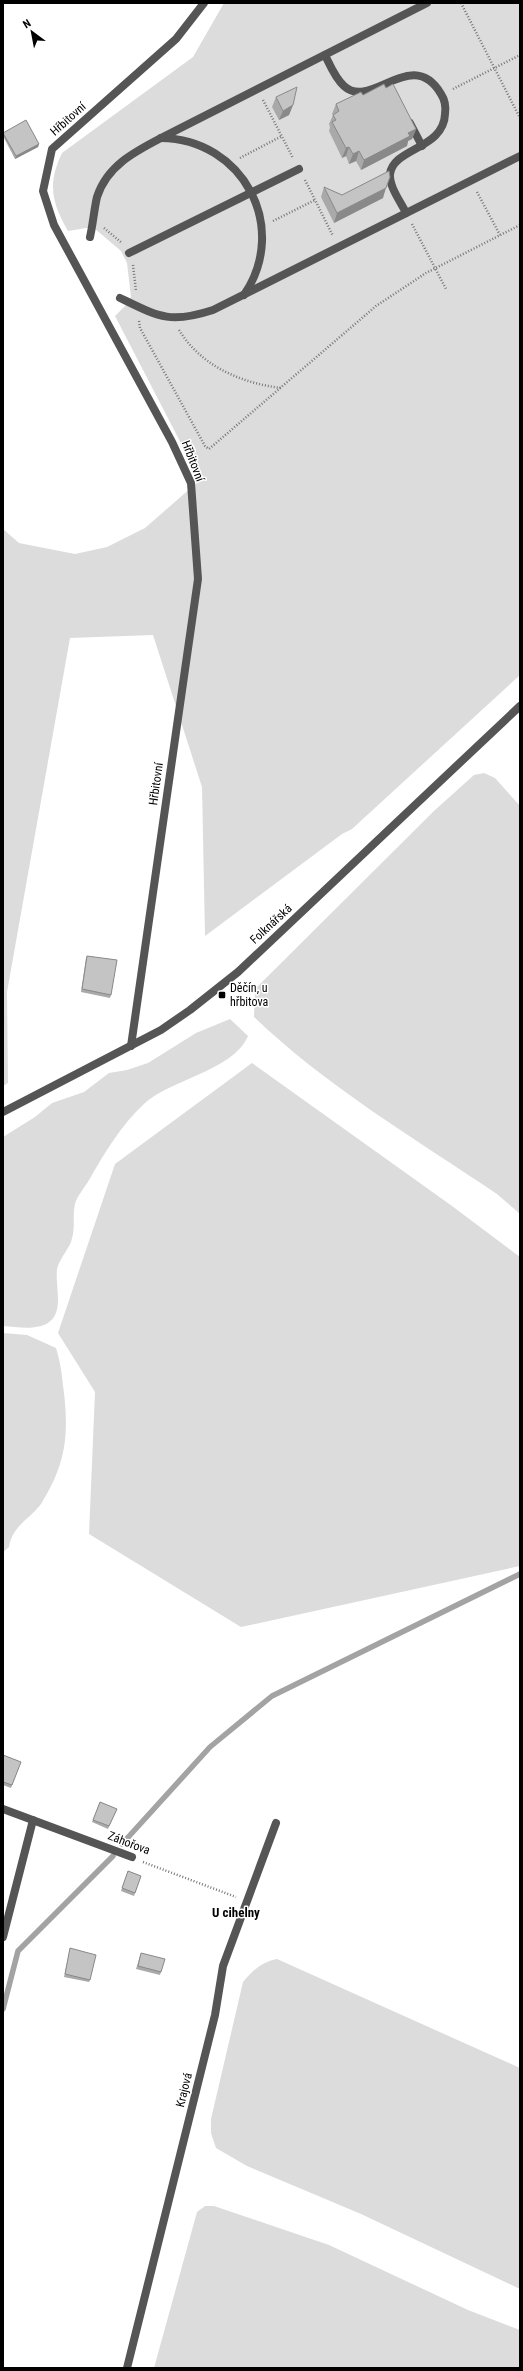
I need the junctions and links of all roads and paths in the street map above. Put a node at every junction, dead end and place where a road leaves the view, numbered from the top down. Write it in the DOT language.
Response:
graph roads {
  1 [pos="204,3"];
  2 [pos="427,3"];
  3 [pos="461,3"];
  4 [pos="325,55"];
  5 [pos="520,55"];
  6 [pos="494,68"];
  7 [pos="442,95"];
  8 [pos="405,114"];
  9 [pos="520,118"];
  10 [pos="282,136"];
  11 [pos="161,138"];
  12 [pos="422,146"];
  13 [pos="520,156"];
  14 [pos="229,163"];
  15 [pos="299,169"];
  16 [pos="471,181"];
  17 [pos="251,192"];
  18 [pos="315,200"];
  19 [pos="406,213"];
  20 [pos="520,225"];
  21 [pos="262,226"];
  22 [pos="500,235"];
  23 [pos="90,237"];
  24 [pos="129,253"];
  25 [pos="435,268"];
  26 [pos="446,289"];
  27 [pos="243,295"];
  28 [pos="120,298"];
  29 [pos="143,309"];
  30 [pos="172,318"];
  31 [pos="281,388"];
  32 [pos="520,706"];
  33 [pos="131,1046"];
  34 [pos="3,1112"];
  35 [pos="3,1809"];
  36 [pos="33,1820"];
  37 [pos="276,1823"];
  38 [pos="132,1857"];
  39 [pos="246,1901"];
  40 [pos="3,1937"];
  41 [pos="128,2368"];
  1 -- 33 [label="street, Hřbitovní"];
  2 -- 4 [label="street"];
  3 -- 6 [label="path"];
  4 -- 7 [label="street"];
  4 -- 11 [label="street"];
  5 -- 6 [label="path"];
  6 -- 7 [label="path"];
  6 -- 9 [label="path"];
  7 -- 12 [label="street"];
  8 -- 12 [label="street"];
  10 -- 14 [label="path"];
  11 -- 14 [label="street"];
  11 -- 23 [label="street"];
  12 -- 19 [label="street"];
  13 -- 16 [label="street"];
  14 -- 17 [label="street"];
  15 -- 17 [label="street"];
  16 -- 19 [label="street"];
  16 -- 22 [label="path"];
  17 -- 21 [label="street"];
  17 -- 24 [label="street"];
  18 -- 21 [label="path"];
  19 -- 25 [label="path"];
  19 -- 27 [label="street"];
  20 -- 22 [label="path"];
  21 -- 27 [label="street"];
  22 -- 25 [label="path"];
  25 -- 26 [label="path"];
  25 -- 31 [label="path"];
  27 -- 30 [label="street"];
  28 -- 29 [label="street"];
  29 -- 30 [label="street"];
  29 -- 31 [label="path"];
  30 -- 31 [label="path"];
  32 -- 33 [label="street, Folknářská"];
  33 -- 34 [label="street, Folknářská"];
  35 -- 36 [label="street, Záhořova"];
  36 -- 38 [label="street, Záhořova"];
  36 -- 40 [label="street"];
  37 -- 39 [label="street, Krajová"];
  38 -- 39 [label="path, Záhořova"];
  39 -- 41 [label="street, Krajová"];
}
